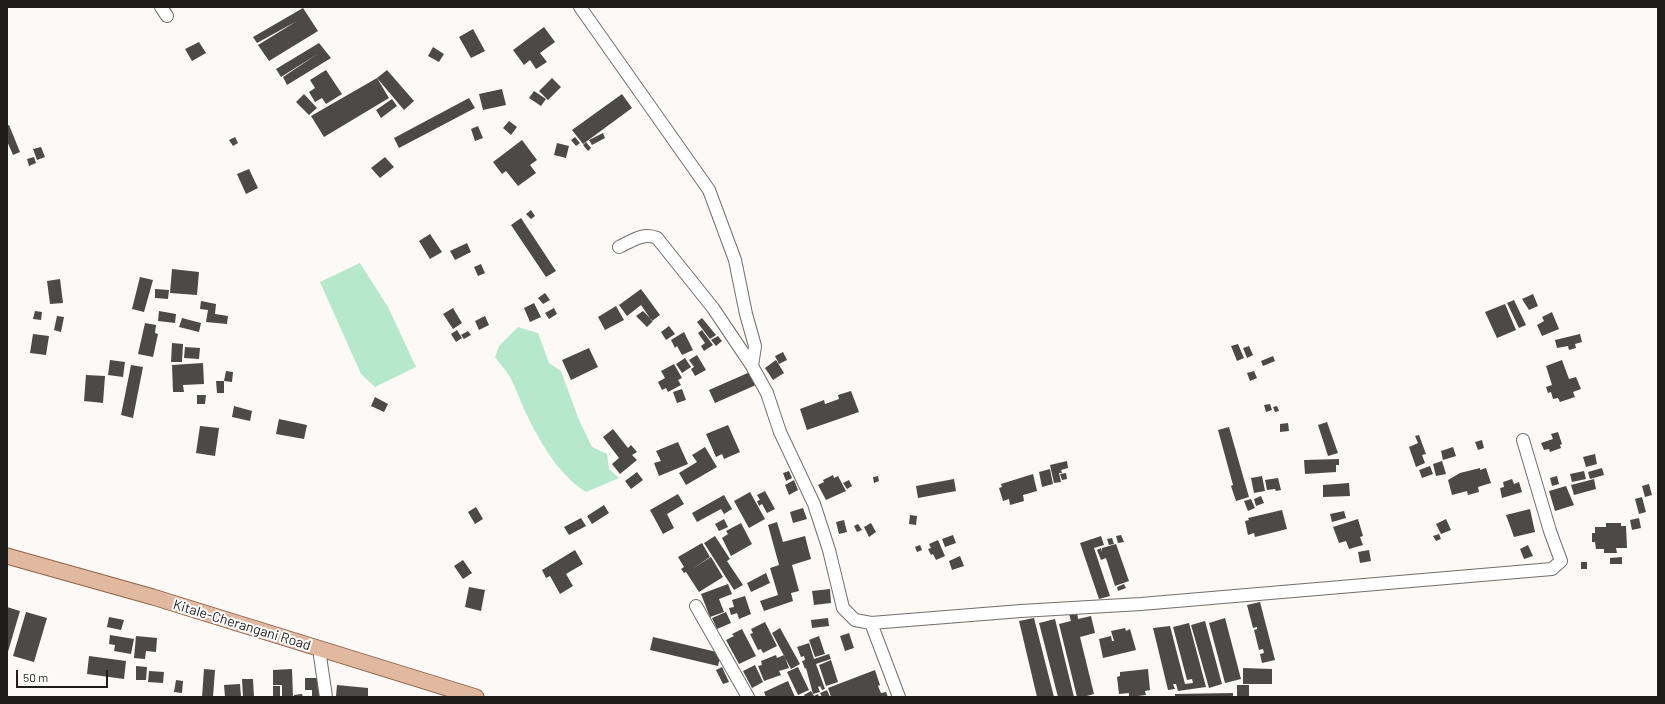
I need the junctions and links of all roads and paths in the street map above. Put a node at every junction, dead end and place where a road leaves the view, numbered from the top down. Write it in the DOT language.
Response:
graph roads {
  1 [pos="580,7"];
  2 [pos="619,247"];
  3 [pos="752,366"];
  4 [pos="1523,440"];
  5 [pos="7,556"];
  6 [pos="696,606"];
  7 [pos="871,624"];
  8 [pos="319,649"];
  9 [pos="326,697"];
  10 [pos="476,697"];
  11 [pos="748,697"];
  12 [pos="899,697"];
  1 -- 3 [label="street"];
  2 -- 3 [label="street"];
  3 -- 7 [label="street"];
  4 -- 7 [label="street"];
  5 -- 8 [label="main road, Kitale-Cherangani Road"];
  6 -- 11 [label="street"];
  7 -- 12 [label="street"];
  8 -- 9 [label="street"];
  8 -- 10 [label="main road, Kitale-Cherangani Road"];
}
